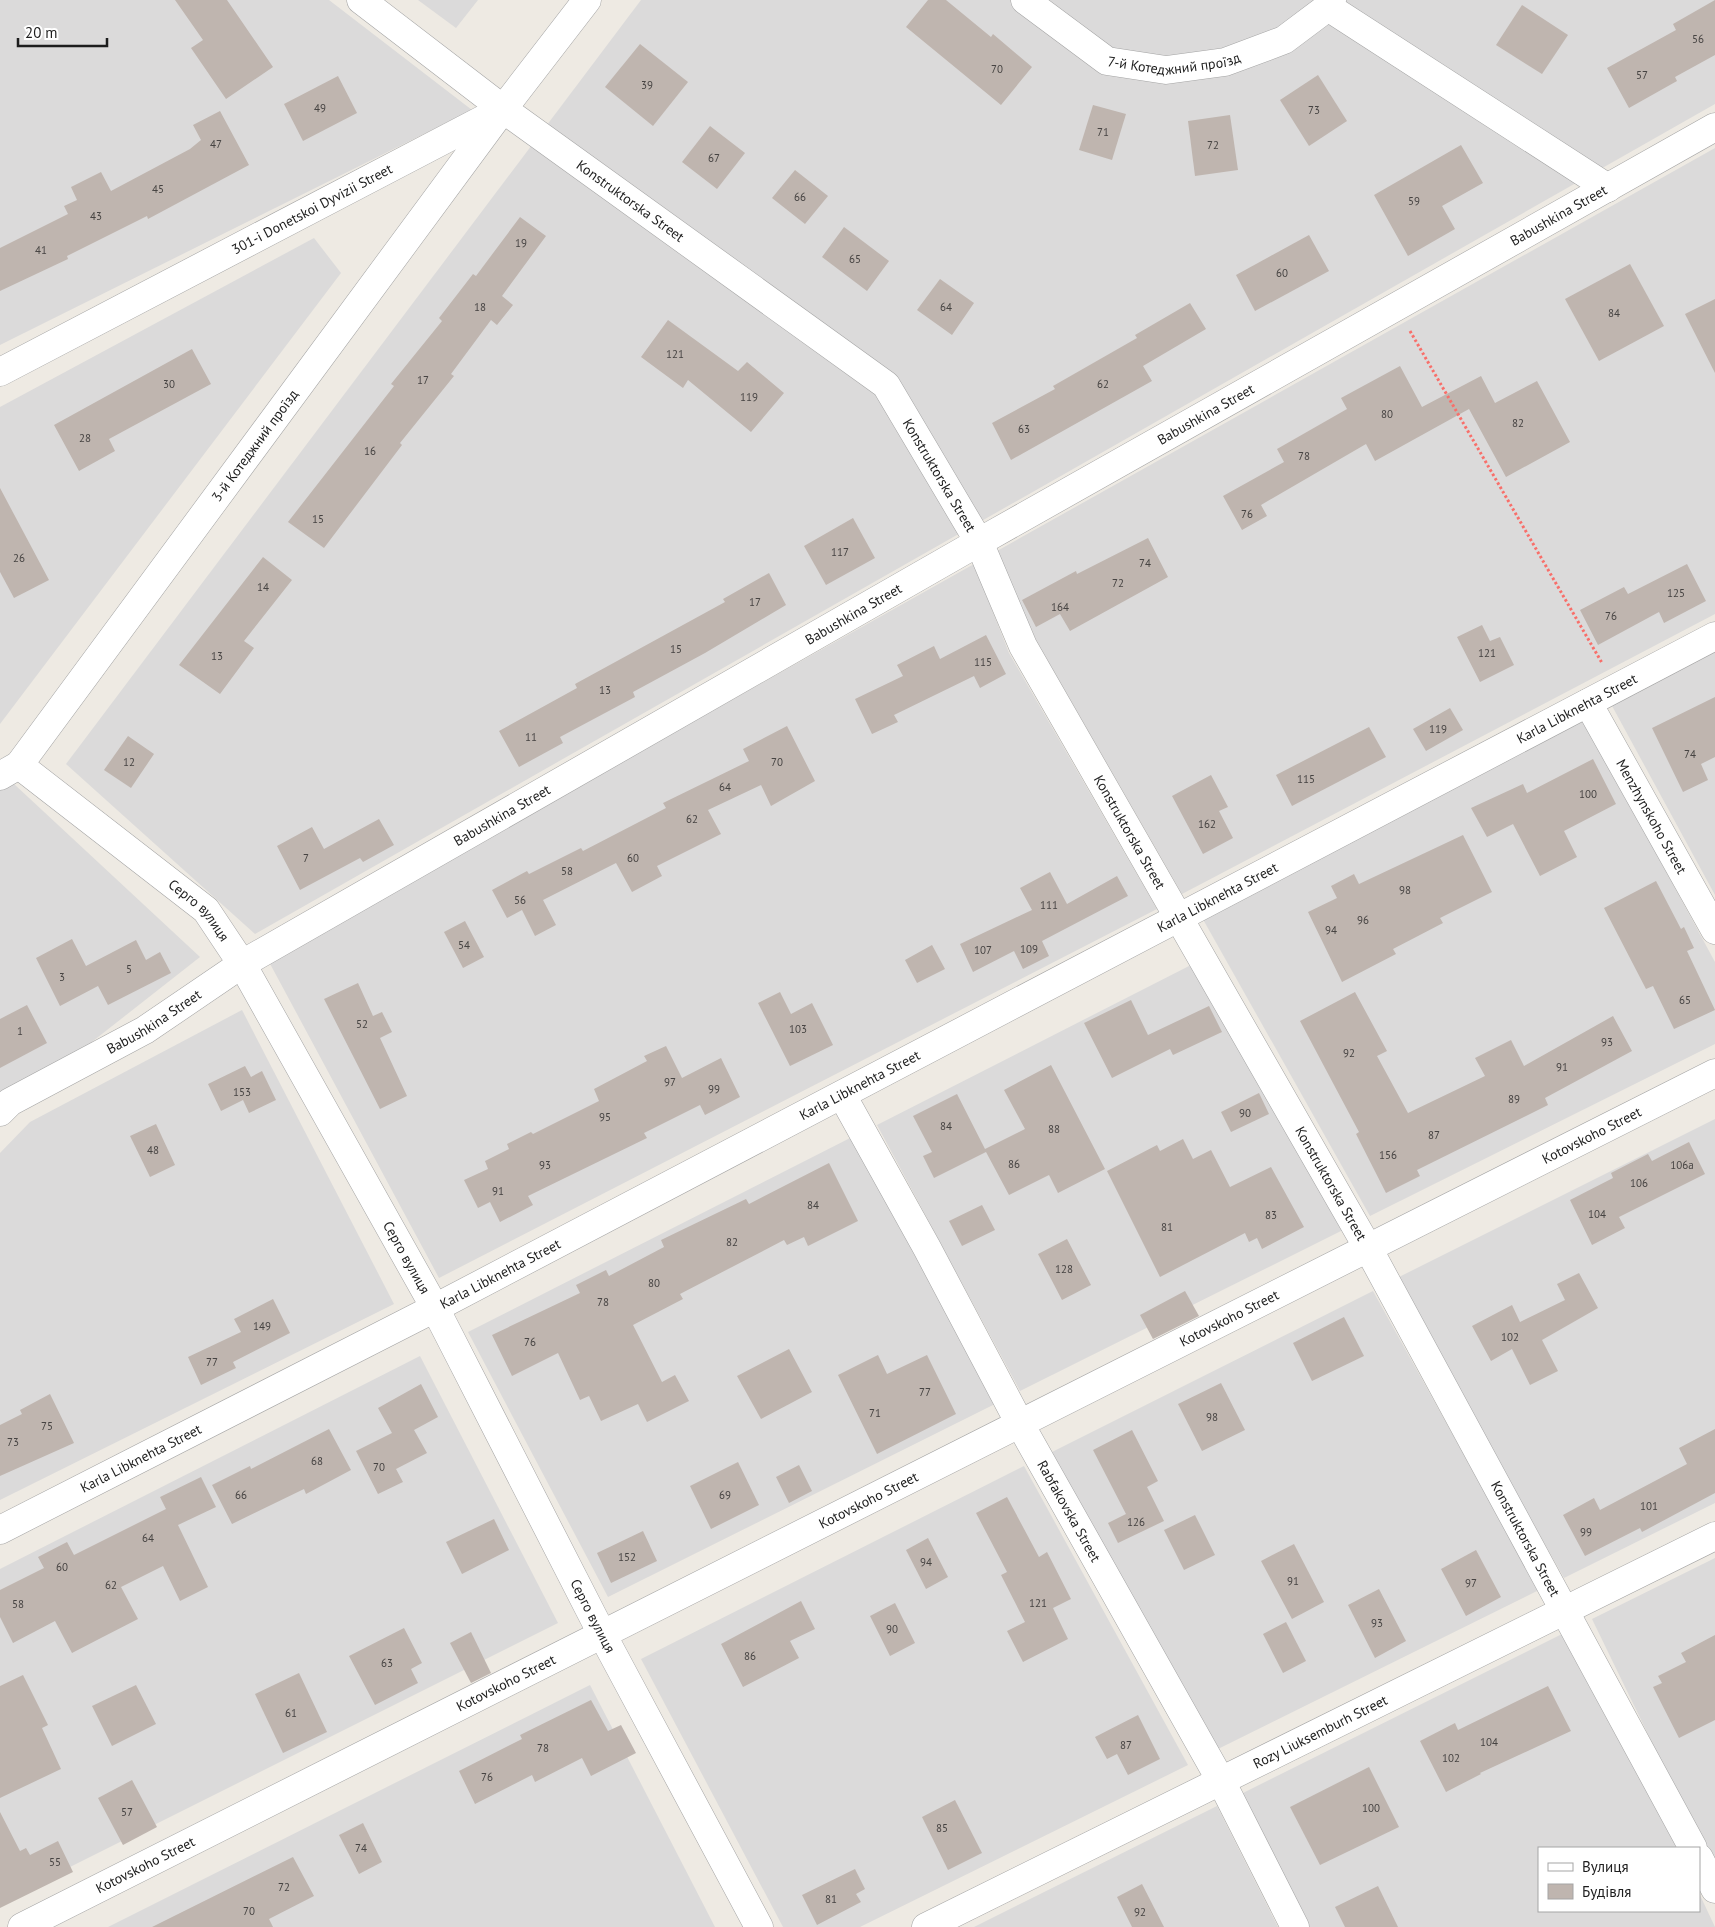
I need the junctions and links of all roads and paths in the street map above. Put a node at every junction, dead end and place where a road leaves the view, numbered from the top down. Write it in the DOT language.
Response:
graph roads {
  1 [pos="361,0"];
  2 [pos="587,0"];
  3 [pos="1025,0"];
  4 [pos="1330,3"];
  5 [pos="503,109"];
  6 [pos="1715,127"];
  7 [pos="1608,188"];
  8 [pos="1395,307"];
  9 [pos="0,372"];
  10 [pos="979,542"];
  11 [pos="1715,636"];
  12 [pos="1616,688"];
  13 [pos="1588,703"];
  14 [pos="10,770"];
  15 [pos="1178,918"];
  16 [pos="1715,930"];
  17 [pos="242,964"];
  18 [pos="1715,1073"];
  19 [pos="842,1095"];
  20 [pos="0,1112"];
  21 [pos="1368,1248"];
  22 [pos="435,1308"];
  23 [pos="1020,1424"];
  24 [pos="0,1530"];
  25 [pos="1715,1536"];
  26 [pos="1566,1610"];
  27 [pos="602,1634"];
  28 [pos="1221,1781"];
  29 [pos="1692,1847"];
  30 [pos="1700,1860"];
  31 [pos="1715,1889"];
  32 [pos="22,1927"];
  33 [pos="760,1927"];
  34 [pos="926,1927"];
  35 [pos="1295,1927"];
  1 -- 5 [label="street, Konstruktorska Street"];
  2 -- 5 [label="street, 301-i Donetskoi Dyvizii Street"];
  3 -- 4 [label="street, 7-й Котеджний проїзд"];
  4 -- 7 [label="street, 7-й Котеджний проїзд"];
  5 -- 9 [label="street, 301-i Donetskoi Dyvizii Street"];
  5 -- 10 [label="street, Konstruktorska Street"];
  5 -- 14 [label="street, 3-й Котеджний проїзд"];
  6 -- 7 [label="street, Babushkina Street"];
  7 -- 8 [label="street, Babushkina Street"];
  8 -- 10 [label="street, Babushkina Street"];
  8 -- 12 [label="path"];
  10 -- 15 [label="street, Konstruktorska Street"];
  10 -- 17 [label="street, Babushkina Street"];
  11 -- 12 [label="street, Karla Libknehta Street"];
  12 -- 13 [label="street, Karla Libknehta Street"];
  13 -- 15 [label="street, Karla Libknehta Street"];
  13 -- 16 [label="street, Menzhynskoho Street"];
  14 -- 17 [label="street, Серго вулиця"];
  15 -- 19 [label="street, Karla Libknehta Street"];
  15 -- 21 [label="street, Konstruktorska Street"];
  17 -- 20 [label="street, Babushkina Street"];
  17 -- 22 [label="street, Серго вулиця"];
  18 -- 21 [label="street, Kotovskoho Street"];
  19 -- 22 [label="street, Karla Libknehta Street"];
  19 -- 23 [label="street, Rabfakovska Street"];
  21 -- 23 [label="street, Kotovskoho Street"];
  21 -- 26 [label="street, Konstruktorska Street"];
  22 -- 24 [label="street, Karla Libknehta Street"];
  22 -- 27 [label="street, Серго вулиця"];
  23 -- 27 [label="street, Kotovskoho Street"];
  23 -- 28 [label="street, Rabfakovska Street"];
  25 -- 26 [label="street, Rozy Liuksemburh Street"];
  26 -- 28 [label="street, Rozy Liuksemburh Street"];
  26 -- 29 [label="street, Konstruktorska Street"];
  27 -- 32 [label="street, Kotovskoho Street"];
  27 -- 33 [label="street, Серго вулиця"];
  28 -- 34 [label="street, Rozy Liuksemburh Street"];
  28 -- 35 [label="street, Rabfakovska Street"];
  30 -- 31 [label="street"];
}
